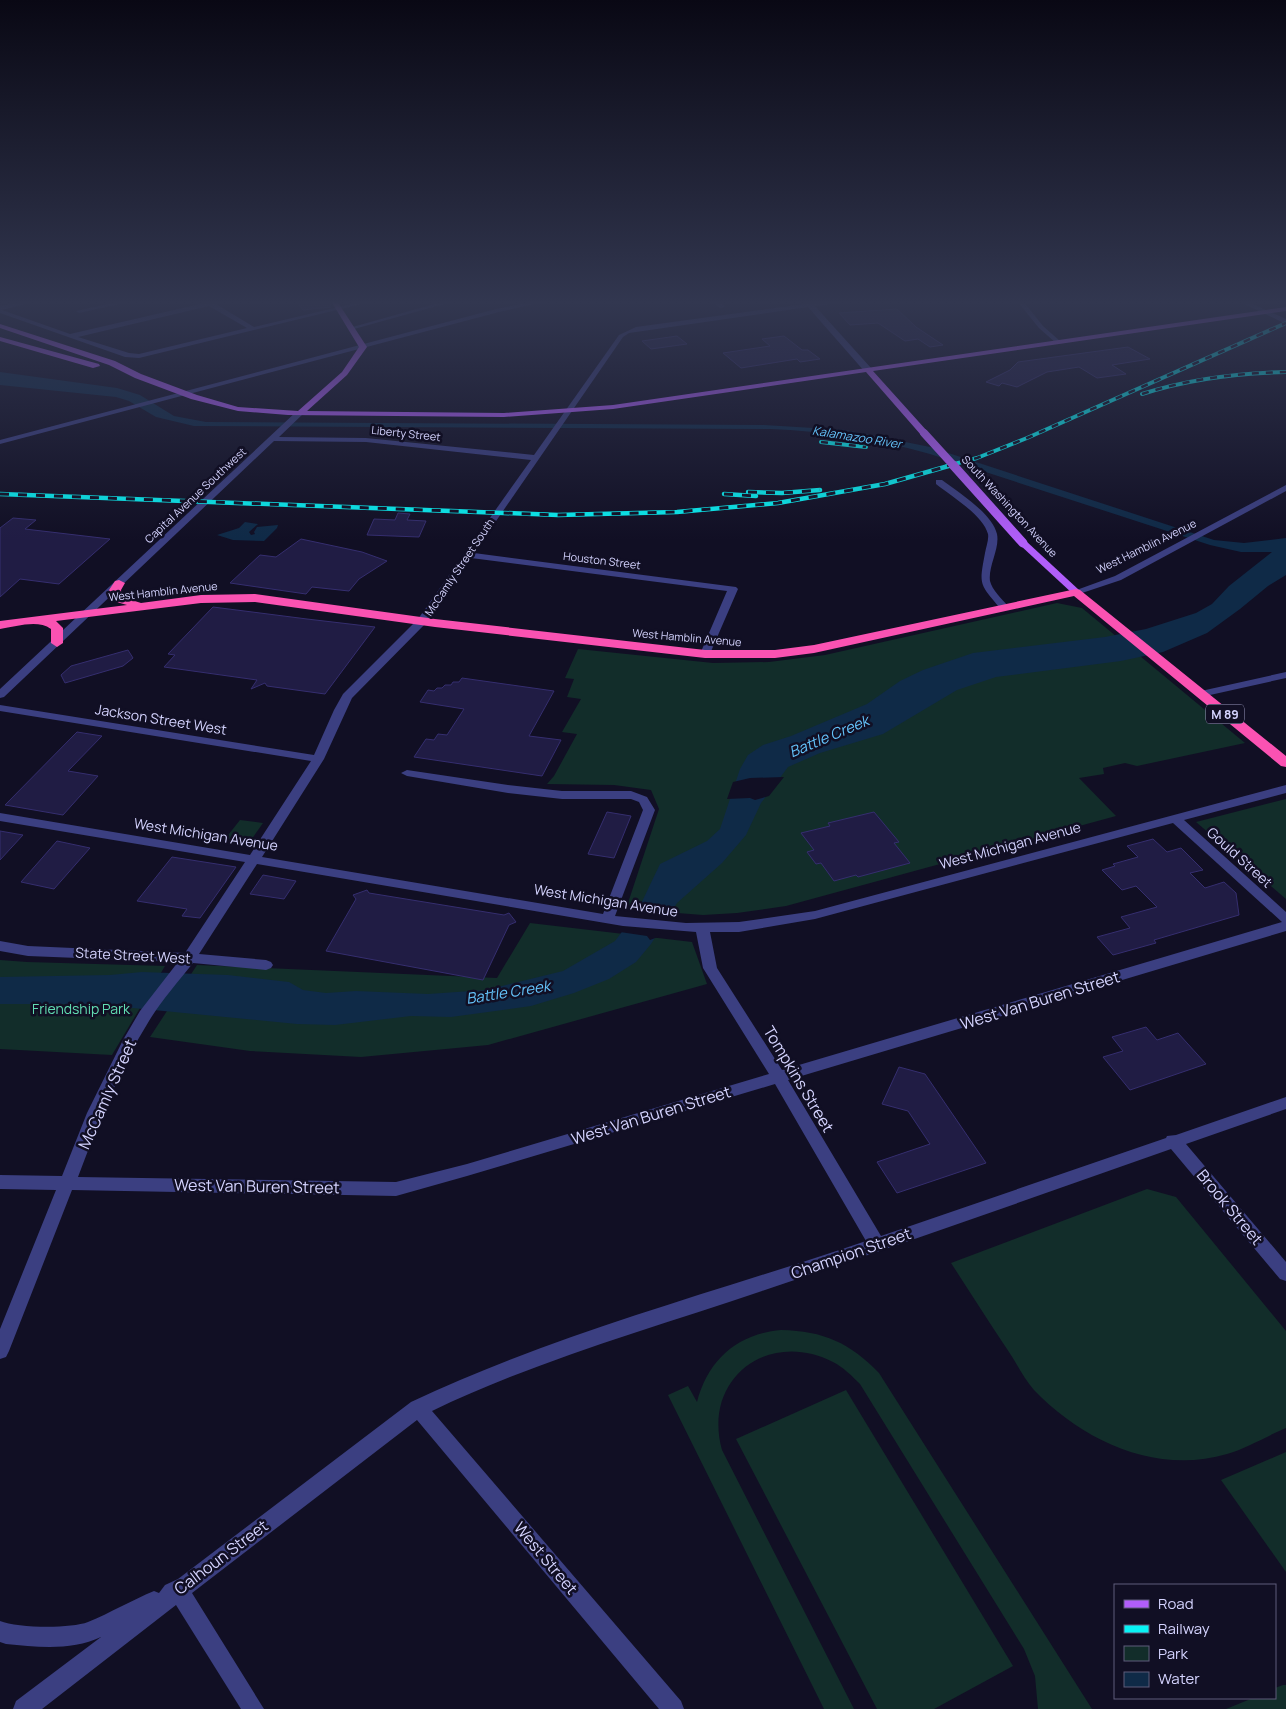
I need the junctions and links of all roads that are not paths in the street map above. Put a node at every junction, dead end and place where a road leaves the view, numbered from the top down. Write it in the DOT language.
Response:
graph roads {
  1 [pos="151,381"];
  2 [pos="231,381"];
  3 [pos="334,381"];
  4 [pos="590,381"];
  5 [pos="795,381"];
  6 [pos="878,381"];
  7 [pos="183,393"];
  8 [pos="569,411"];
  9 [pos="300,413"];
  10 [pos="273,439"];
  11 [pos="0,442"];
  12 [pos="536,458"];
  13 [pos="939,482"];
  14 [pos="1286,488"];
  15 [pos="469,555"];
  16 [pos="119,583"];
  17 [pos="1076,592"];
  18 [pos="147,606"];
  19 [pos="1004,606"];
  20 [pos="88,612"];
  21 [pos="35,620"];
  22 [pos="422,621"];
  23 [pos="1,624"];
  24 [pos="57,643"];
  25 [pos="705,654"];
  26 [pos="1286,675"];
  27 [pos="1201,694"];
  28 [pos="0,695"];
  29 [pos="0,708"];
  30 [pos="318,759"];
  31 [pos="1286,763"];
  32 [pos="407,773"];
  33 [pos="1286,788"];
  34 [pos="0,817"];
  35 [pos="1174,818"];
  36 [pos="253,858"];
  37 [pos="608,918"];
  38 [pos="1286,919"];
  39 [pos="1286,926"];
  40 [pos="704,928"];
  41 [pos="0,946"];
  42 [pos="186,962"];
  43 [pos="266,965"];
  44 [pos="778,1077"];
  45 [pos="1286,1103"];
  46 [pos="1173,1140"];
  47 [pos="0,1182"];
  48 [pos="68,1184"];
  49 [pos="878,1244"];
  50 [pos="1286,1274"];
  51 [pos="0,1351"];
  52 [pos="418,1408"];
  53 [pos="178,1590"];
  54 [pos="0,1631"];
  55 [pos="665,1706"];
  56 [pos="24,1709"];
  57 [pos="253,1709"];
  1 -- 7 [label="main road"];
  2 -- 7 [label="street"];
  3 -- 9 [label="main road, Capital Avenue Southwest"];
  4 -- 8 [label="street, McCamly Street South"];
  5 -- 8 [label="main road"];
  6 -- 17 [label="main road, South Washington Avenue / M 89, bridge"];
  7 -- 9 [label="main road"];
  7 -- 11 [label="street"];
  8 -- 9 [label="main road"];
  8 -- 12 [label="street, McCamly Street South"];
  9 -- 10 [label="street, Capital Avenue Southwest"];
  10 -- 12 [label="street, Liberty Street"];
  10 -- 16 [label="street, Capital Avenue Southwest"];
  12 -- 15 [label="street, McCamly Street South"];
  13 -- 19 [label="street"];
  14 -- 17 [label="street, West Hamblin Avenue"];
  15 -- 22 [label="street, McCamly Street South"];
  15 -- 25 [label="street, Houston Street"];
  16 -- 18 [label="highway"];
  16 -- 20 [label="street, Capital Avenue Southwest"];
  17 -- 19 [label="highway, West Hamblin Avenue"];
  17 -- 27 [label="highway, South Washington Avenue / M 89"];
  18 -- 20 [label="highway, West Hamblin Avenue"];
  18 -- 22 [label="highway, West Hamblin Avenue"];
  19 -- 25 [label="highway, West Hamblin Avenue"];
  20 -- 21 [label="highway, West Hamblin Avenue"];
  20 -- 24 [label="street, Capital Avenue Southwest"];
  21 -- 23 [label="highway, West Hamblin Avenue"];
  21 -- 24 [label="highway"];
  22 -- 25 [label="highway, West Hamblin Avenue"];
  22 -- 30 [label="street, McCamly Street South"];
  24 -- 28 [label="street, Capital Avenue Southwest"];
  26 -- 27 [label="street"];
  27 -- 31 [label="highway, South Washington Avenue / M 89"];
  29 -- 30 [label="street, Jackson Street West"];
  30 -- 36 [label="street, McCamly Street South"];
  32 -- 37 [label="street"];
  33 -- 35 [label="street, West Michigan Avenue"];
  34 -- 36 [label="street, West Michigan Avenue"];
  35 -- 38 [label="street, Gould Street"];
  35 -- 40 [label="street, West Michigan Avenue"];
  36 -- 37 [label="street, West Michigan Avenue"];
  36 -- 42 [label="street, McCamly Street"];
  37 -- 40 [label="street, West Michigan Avenue"];
  39 -- 44 [label="street, West Van Buren Street"];
  40 -- 44 [label="street, Tompkins Street"];
  41 -- 42 [label="street, State Street West"];
  42 -- 43 [label="street, State Street West"];
  42 -- 48 [label="street, McCamly Street"];
  44 -- 48 [label="street, West Van Buren Street"];
  44 -- 49 [label="street, Tompkins Street"];
  45 -- 46 [label="street, Champion Street"];
  46 -- 49 [label="street, Champion Street"];
  46 -- 50 [label="street, Brook Street"];
  47 -- 48 [label="street, West Van Buren Street"];
  48 -- 51 [label="street, McCamly Street"];
  49 -- 52 [label="street, Champion Street"];
  52 -- 53 [label="street, Calhoun Street"];
  52 -- 55 [label="street, West Street"];
  53 -- 54 [label="street"];
  53 -- 56 [label="street, Calhoun Street"];
  53 -- 57 [label="street"];
}
